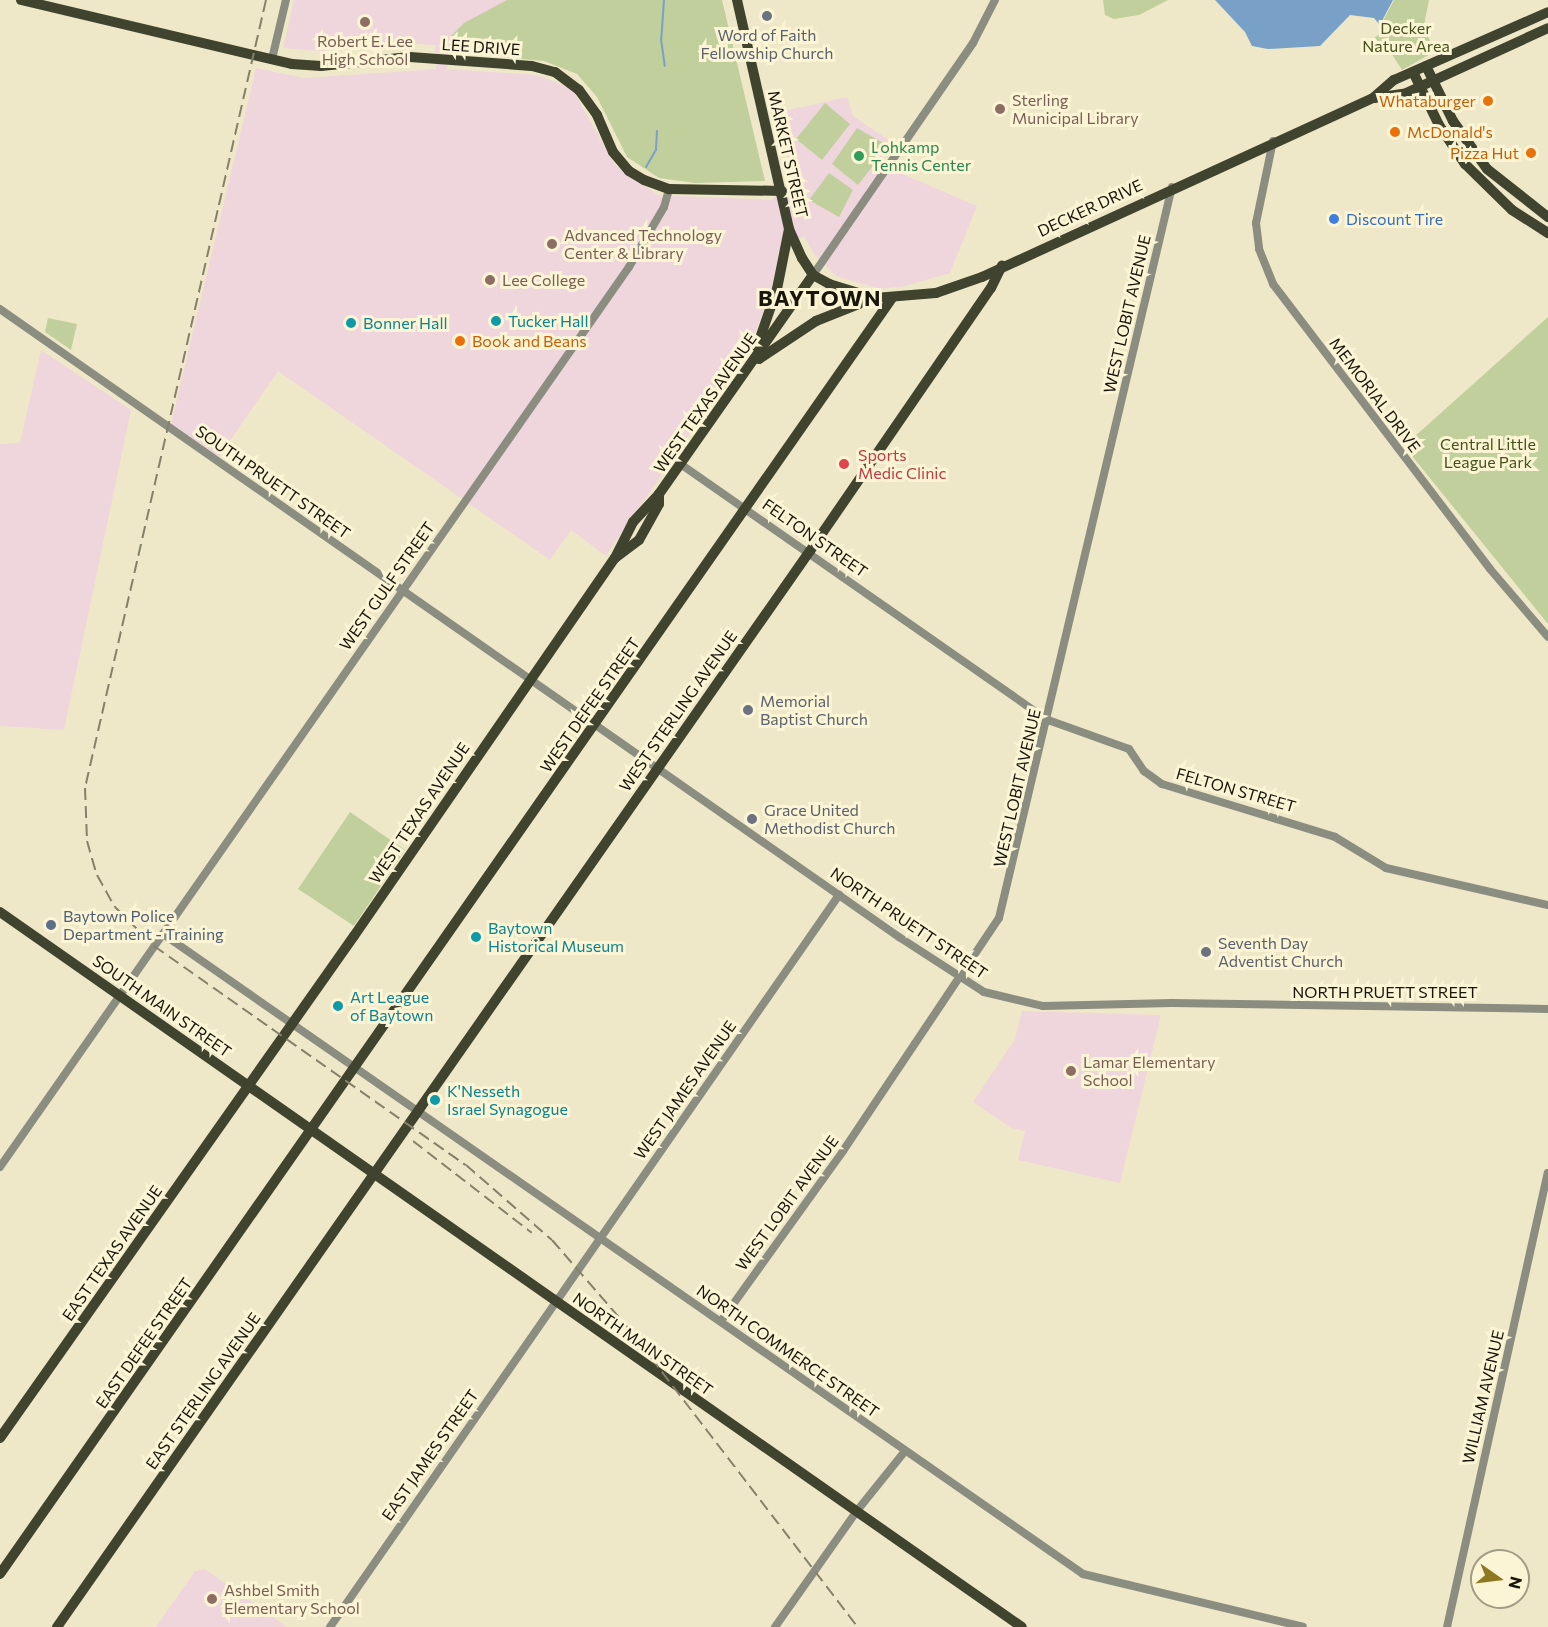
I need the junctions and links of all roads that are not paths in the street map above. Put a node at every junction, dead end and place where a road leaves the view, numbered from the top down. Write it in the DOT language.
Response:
graph roads {
  1 [pos="21,0"];
  2 [pos="286,0"];
  3 [pos="737,0"];
  4 [pos="995,0"];
  5 [pos="1548,12"];
  6 [pos="1548,28"];
  7 [pos="272,59"];
  8 [pos="1425,66"];
  9 [pos="1413,72"];
  10 [pos="1432,81"];
  11 [pos="1420,87"];
  12 [pos="1373,98"];
  13 [pos="1273,141"];
  14 [pos="1173,186"];
  15 [pos="669,189"];
  16 [pos="782,191"];
  17 [pos="1535,208"];
  18 [pos="1548,217"];
  19 [pos="1527,220"];
  20 [pos="789,229"];
  21 [pos="1548,232"];
  22 [pos="1002,265"];
  23 [pos="813,275"];
  24 [pos="875,298"];
  25 [pos="892,298"];
  26 [pos="0,309"];
  27 [pos="749,367"];
  28 [pos="679,463"];
  29 [pos="746,508"];
  30 [pos="810,551"];
  31 [pos="403,590"];
  32 [pos="1548,637"];
  33 [pos="529,680"];
  34 [pos="1048,720"];
  35 [pos="595,724"];
  36 [pos="657,769"];
  37 [pos="839,895"];
  38 [pos="1548,905"];
  39 [pos="0,912"];
  40 [pos="163,934"];
  41 [pos="960,980"];
  42 [pos="120,996"];
  43 [pos="1548,1009"];
  44 [pos="291,1023"];
  45 [pos="356,1067"];
  46 [pos="248,1084"];
  47 [pos="416,1110"];
  48 [pos="313,1130"];
  49 [pos="0,1167"];
  50 [pos="374,1172"];
  51 [pos="1548,1173"];
  52 [pos="601,1238"];
  53 [pos="556,1302"];
  54 [pos="721,1321"];
  55 [pos="0,1438"];
  56 [pos="905,1451"];
  57 [pos="856,1512"];
  58 [pos="0,1574"];
  59 [pos="57,1627"];
  60 [pos="330,1627"];
  61 [pos="775,1627"];
  62 [pos="1023,1627"];
  63 [pos="1303,1627"];
  64 [pos="1447,1627"];
  1 -- 7 [label="main road, LEE DRIVE"];
  2 -- 7 [label="street"];
  3 -- 16 [label="main road, MARKET STREET"];
  4 -- 23 [label="street, WEST TEXAS AVENUE"];
  5 -- 8 [label="main road, DECKER DRIVE"];
  6 -- 10 [label="main road, DECKER DRIVE"];
  7 -- 15 [label="main road, LEE DRIVE"];
  8 -- 9 [label="main road, DECKER DRIVE"];
  8 -- 10 [label="main road"];
  9 -- 11 [label="main road"];
  9 -- 12 [label="main road, DECKER DRIVE"];
  10 -- 11 [label="main road, DECKER DRIVE"];
  10 -- 17 [label="main road"];
  11 -- 12 [label="main road, DECKER DRIVE"];
  11 -- 19 [label="main road"];
  12 -- 13 [label="main road, DECKER DRIVE"];
  13 -- 14 [label="main road, DECKER DRIVE"];
  13 -- 32 [label="street, MEMORIAL DRIVE"];
  14 -- 22 [label="main road, DECKER DRIVE"];
  14 -- 34 [label="street, WEST LOBIT AVENUE"];
  15 -- 16 [label="main road, LEE DRIVE"];
  15 -- 31 [label="street, WEST GULF STREET"];
  16 -- 20 [label="main road, MARKET STREET"];
  17 -- 18 [label="main road"];
  17 -- 19 [label="main road"];
  19 -- 21 [label="main road"];
  20 -- 23 [label="main road, MARKET STREET"];
  20 -- 27 [label="main road"];
  22 -- 25 [label="main road, DECKER DRIVE"];
  22 -- 30 [label="main road, WEST STERLING AVENUE"];
  23 -- 24 [label="main road, DECKER DRIVE"];
  23 -- 27 [label="main road, WEST TEXAS AVENUE"];
  24 -- 25 [label="main road, DECKER DRIVE"];
  24 -- 27 [label="main road"];
  25 -- 29 [label="main road, WEST DEFEE STREET"];
  26 -- 31 [label="street, SOUTH PRUETT STREET"];
  27 -- 28 [label="main road, WEST TEXAS AVENUE"];
  28 -- 29 [label="street, FELTON STREET"];
  28 -- 33 [label="main road, WEST TEXAS AVENUE"];
  29 -- 30 [label="street, FELTON STREET"];
  29 -- 35 [label="main road, WEST DEFEE STREET"];
  30 -- 34 [label="street, FELTON STREET"];
  30 -- 36 [label="main road, WEST STERLING AVENUE"];
  31 -- 33 [label="street, SOUTH PRUETT STREET"];
  31 -- 40 [label="street, WEST GULF STREET"];
  33 -- 35 [label="street, NORTH PRUETT STREET"];
  33 -- 44 [label="main road, WEST TEXAS AVENUE"];
  34 -- 38 [label="street, FELTON STREET"];
  34 -- 41 [label="street, WEST LOBIT AVENUE"];
  35 -- 36 [label="street, NORTH PRUETT STREET"];
  35 -- 45 [label="main road, WEST DEFEE STREET"];
  36 -- 37 [label="street, NORTH PRUETT STREET"];
  36 -- 47 [label="main road, WEST STERLING AVENUE"];
  37 -- 41 [label="street, NORTH PRUETT STREET"];
  37 -- 52 [label="street, WEST JAMES AVENUE"];
  39 -- 42 [label="main road, SOUTH MAIN STREET"];
  40 -- 42 [label="street, WEST GULF STREET"];
  40 -- 44 [label="street, NORTH COMMERCE STREET"];
  41 -- 43 [label="street, NORTH PRUETT STREET"];
  41 -- 54 [label="street, WEST LOBIT AVENUE"];
  42 -- 46 [label="main road, SOUTH MAIN STREET"];
  42 -- 49 [label="street, WEST GULF STREET"];
  44 -- 45 [label="street, NORTH COMMERCE STREET"];
  44 -- 46 [label="main road, WEST TEXAS AVENUE"];
  45 -- 47 [label="street, NORTH COMMERCE STREET"];
  45 -- 48 [label="main road, WEST DEFEE STREET"];
  46 -- 48 [label="main road, NORTH MAIN STREET"];
  46 -- 55 [label="main road, EAST TEXAS AVENUE"];
  47 -- 50 [label="main road, WEST STERLING AVENUE"];
  47 -- 52 [label="street, NORTH COMMERCE STREET"];
  48 -- 50 [label="main road, NORTH MAIN STREET"];
  48 -- 58 [label="main road, EAST DEFEE STREET"];
  50 -- 53 [label="main road, NORTH MAIN STREET"];
  50 -- 59 [label="main road, EAST STERLING AVENUE"];
  51 -- 64 [label="street, WILLIAM AVENUE"];
  52 -- 53 [label="street, WEST JAMES AVENUE"];
  52 -- 54 [label="street, NORTH COMMERCE STREET"];
  53 -- 57 [label="main road, NORTH MAIN STREET"];
  53 -- 60 [label="street, EAST JAMES STREET"];
  54 -- 56 [label="street, NORTH COMMERCE STREET"];
  56 -- 57 [label="street"];
  56 -- 63 [label="street, NORTH COMMERCE STREET"];
  57 -- 61 [label="street"];
  57 -- 62 [label="main road, NORTH MAIN STREET"];
}
